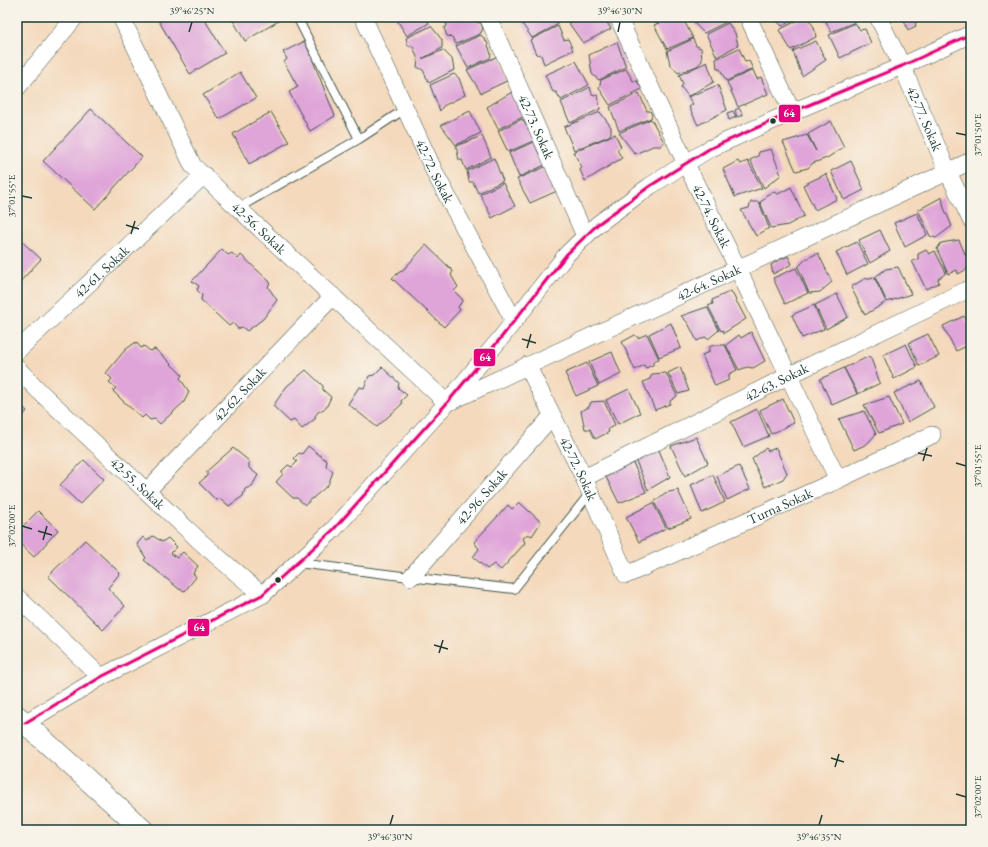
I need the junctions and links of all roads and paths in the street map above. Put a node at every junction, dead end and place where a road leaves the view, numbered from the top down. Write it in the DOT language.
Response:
graph roads {
  1 [pos="75,17"];
  2 [pos="121,17"];
  3 [pos="298,17"];
  4 [pos="363,17"];
  5 [pos="488,17"];
  6 [pos="618,17"];
  7 [pos="748,17"];
  8 [pos="878,17"];
  9 [pos="971,34"];
  10 [pos="902,66"];
  11 [pos="17,88"];
  12 [pos="405,109"];
  13 [pos="792,112"];
  14 [pos="359,139"];
  15 [pos="971,161"];
  16 [pos="686,164"];
  17 [pos="948,172"];
  18 [pos="204,175"];
  19 [pos="238,208"];
  20 [pos="971,220"];
  21 [pos="586,236"];
  22 [pos="738,269"];
  23 [pos="971,288"];
  24 [pos="333,296"];
  25 [pos="514,321"];
  26 [pos="17,351"];
  27 [pos="527,365"];
  28 [pos="17,368"];
  29 [pos="788,376"];
  30 [pos="447,402"];
  31 [pos="552,416"];
  32 [pos="932,435"];
  33 [pos="838,480"];
  34 [pos="587,486"];
  35 [pos="147,491"];
  36 [pos="298,563"];
  37 [pos="626,575"];
  38 [pos="411,577"];
  39 [pos="262,595"];
  40 [pos="17,597"];
  41 [pos="101,676"];
  42 [pos="21,720"];
  43 [pos="143,830"];
  1 -- 11 [label="street"];
  2 -- 18 [label="street, 42-56. Sokak"];
  3 -- 14 [label="lane"];
  4 -- 12 [label="street, 42-72. Sokak"];
  5 -- 21 [label="street, 42-73. Sokak"];
  6 -- 16 [label="street, 42-74. Sokak"];
  7 -- 13 [label="street"];
  8 -- 10 [label="street, 42-77. Sokak"];
  9 -- 10 [label="street"];
  10 -- 13 [label="street"];
  10 -- 17 [label="street, 42-77. Sokak"];
  12 -- 14 [label="lane"];
  12 -- 25 [label="street, 42-72. Sokak"];
  13 -- 16 [label="street"];
  14 -- 19 [label="lane"];
  15 -- 17 [label="street, 42-64. Sokak"];
  16 -- 21 [label="street"];
  16 -- 22 [label="street, 42-74. Sokak"];
  17 -- 20 [label="street, 42-77. Sokak"];
  17 -- 22 [label="street, 42-64. Sokak"];
  18 -- 19 [label="street, 42-56. Sokak"];
  18 -- 26 [label="street, 42-61. Sokak"];
  19 -- 24 [label="street, 42-56. Sokak"];
  21 -- 25 [label="street"];
  22 -- 27 [label="street, 42-64. Sokak"];
  22 -- 29 [label="street, 42-74. Sokak"];
  23 -- 29 [label="street, 42-63. Sokak"];
  24 -- 30 [label="street, 42-56. Sokak"];
  24 -- 35 [label="street, 42-62. Sokak"];
  25 -- 30 [label="street"];
  27 -- 30 [label="street, 42-64. Sokak"];
  27 -- 31 [label="street, 42-72. Sokak"];
  28 -- 35 [label="street, 42-55. Sokak"];
  29 -- 33 [label="street, 42-74. Sokak"];
  29 -- 34 [label="street, 42-63. Sokak"];
  30 -- 36 [label="street"];
  31 -- 34 [label="street, 42-72. Sokak"];
  31 -- 38 [label="street, 42-96. Sokak"];
  32 -- 33 [label="street, Turna Sokak"];
  33 -- 37 [label="street, Turna Sokak"];
  34 -- 37 [label="street, 42-72. Sokak"];
  34 -- 38 [label="lane"];
  35 -- 39 [label="street, 42-55. Sokak"];
  36 -- 38 [label="lane"];
  36 -- 39 [label="street"];
  39 -- 41 [label="street"];
  40 -- 41 [label="street"];
  41 -- 42 [label="street"];
  42 -- 43 [label="street"];
}
